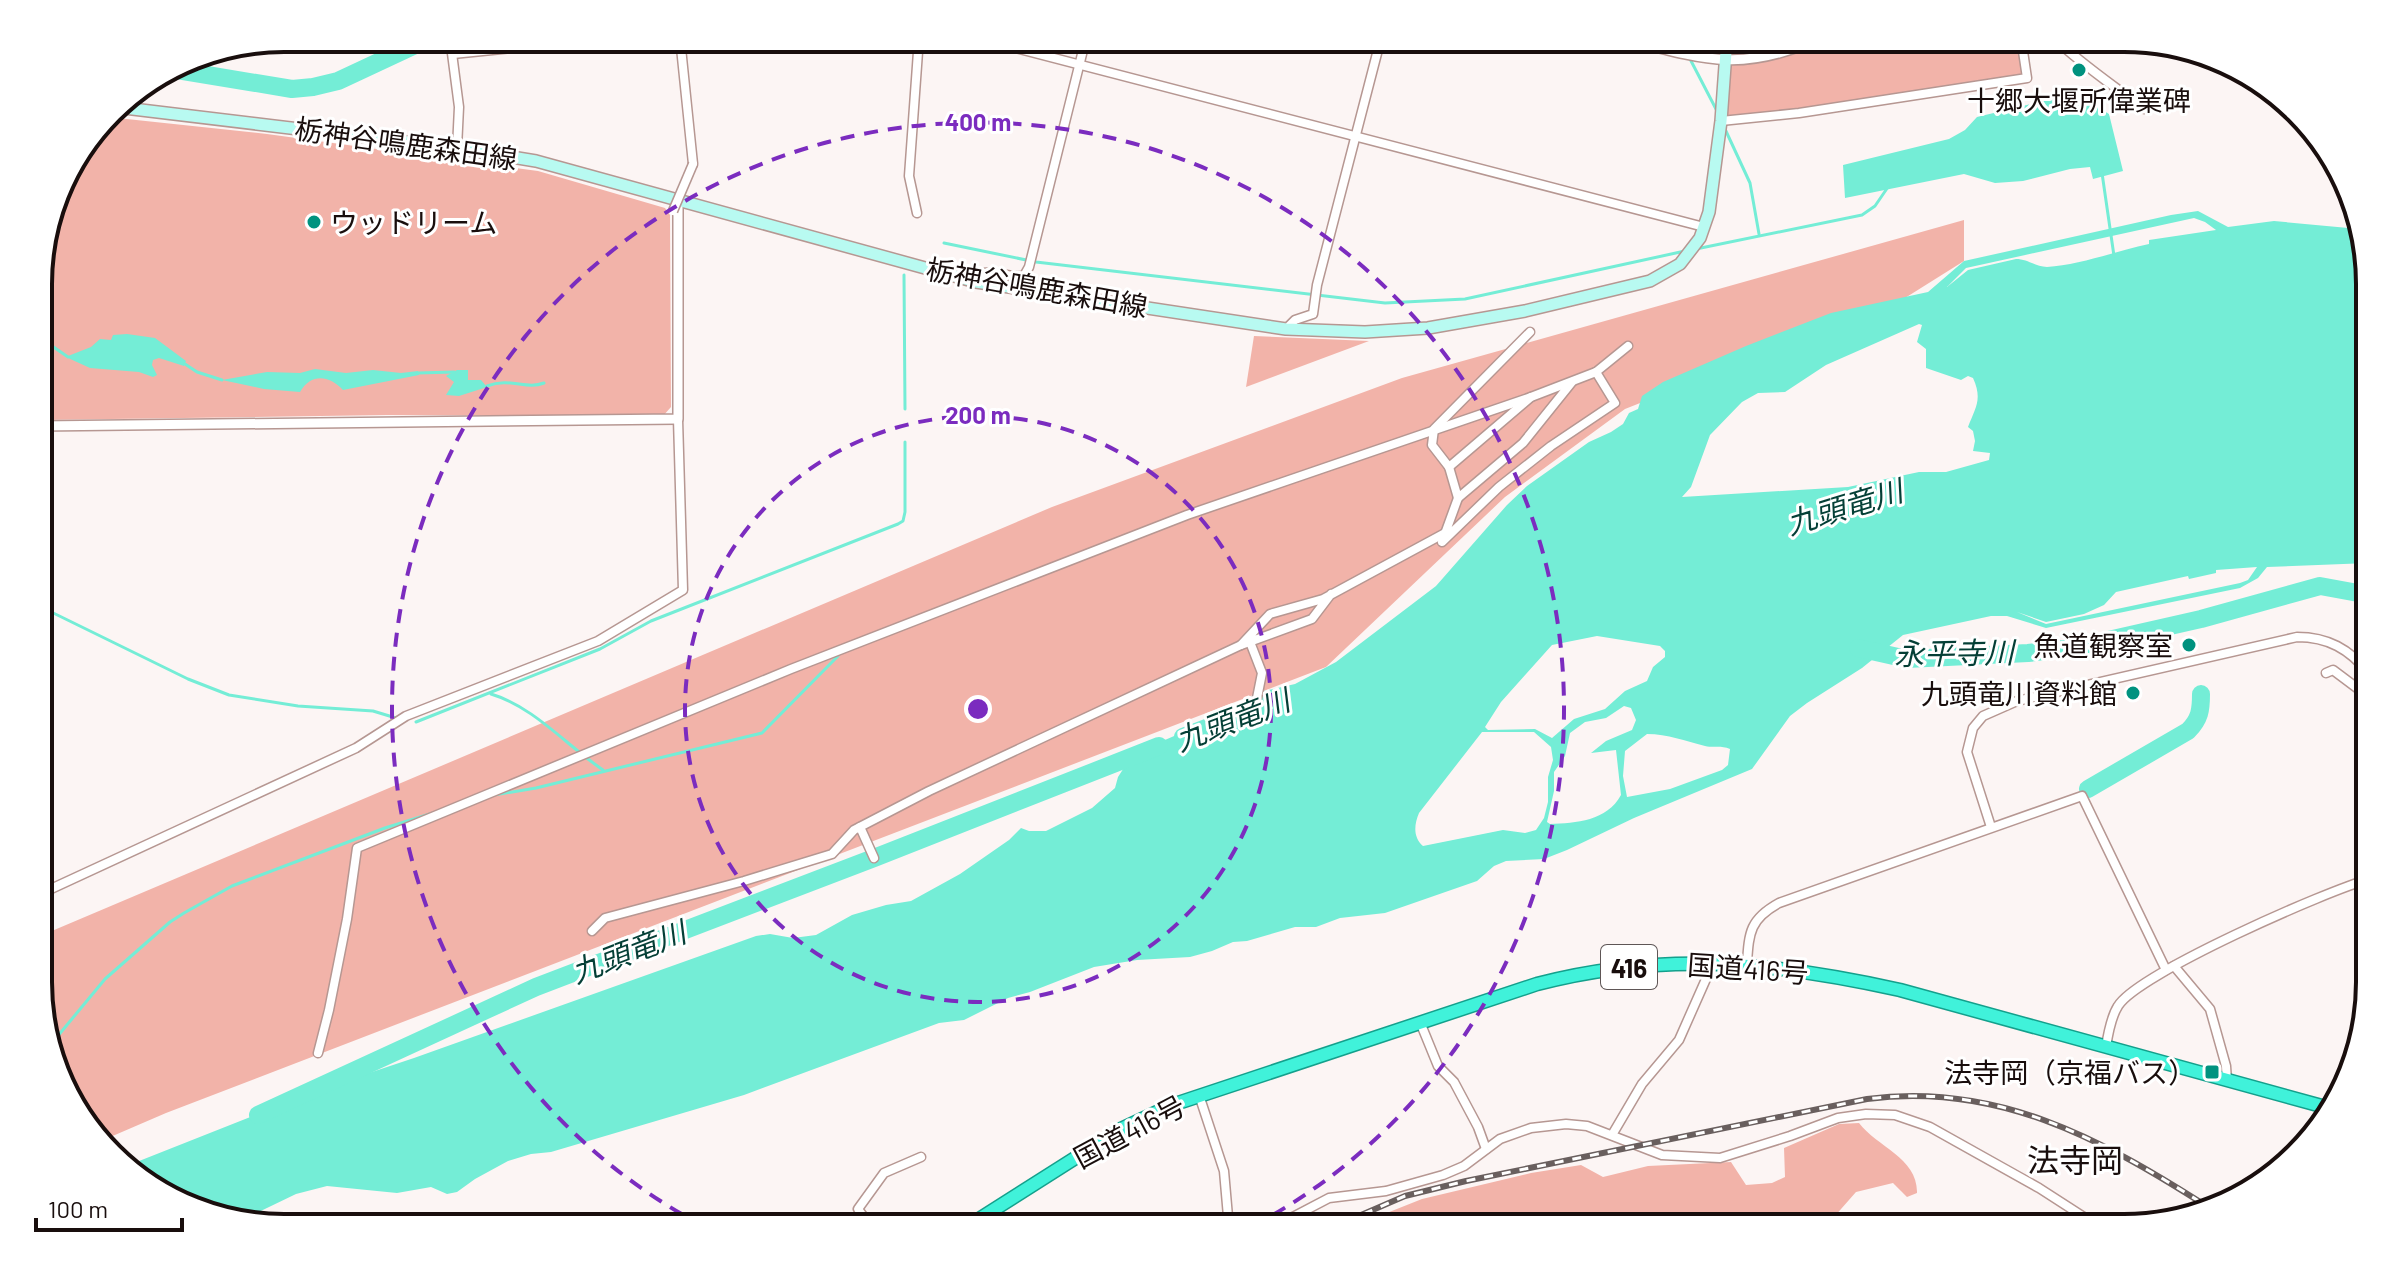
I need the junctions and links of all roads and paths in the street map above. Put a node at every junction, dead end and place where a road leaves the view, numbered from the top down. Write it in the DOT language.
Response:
graph roads {
  1 [pos="473,52"];
  2 [pos="681,52"];
  3 [pos="918,52"];
  4 [pos="1030,52"];
  5 [pos="1082,52"];
  6 [pos="1377,52"];
  7 [pos="1682,52"];
  8 [pos="1726,52"];
  9 [pos="1787,52"];
  10 [pos="2023,52"];
  11 [pos="2069,52"];
  12 [pos="453,54"];
  13 [pos="1725,62"];
  14 [pos="1079,65"];
  15 [pos="132,109"];
  16 [pos="2144,109"];
  17 [pos="1721,121"];
  18 [pos="1355,136"];
  19 [pos="457,148"];
  20 [pos="676,206"];
  21 [pos="917,213"];
  22 [pos="1702,233"];
  23 [pos="976,282"];
  24 [pos="1286,329"];
  25 [pos="1530,332"];
  26 [pos="1628,346"];
  27 [pos="1596,372"];
  28 [pos="1573,381"];
  29 [pos="1531,397"];
  30 [pos="678,419"];
  31 [pos="52,426"];
  32 [pos="1434,429"];
  33 [pos="1449,467"];
  34 [pos="1458,498"];
  35 [pos="1445,533"];
  36 [pos="1331,594"];
  37 [pos="1245,644"];
  38 [pos="2356,658"];
  39 [pos="2326,673"];
  40 [pos="2356,687"];
  41 [pos="1257,698"];
  42 [pos="860,827"];
  43 [pos="1991,827"];
  44 [pos="874,858"];
  45 [pos="2356,884"];
  46 [pos="52,888"];
  47 [pos="592,931"];
  48 [pos="1709,962"];
  49 [pos="1747,963"];
  50 [pos="2170,968"];
  51 [pos="1420,1022"];
  52 [pos="2106,1047"];
  53 [pos="318,1053"];
  54 [pos="2227,1081"];
  55 [pos="1199,1095"];
  56 [pos="2320,1106"];
  57 [pos="1612,1135"];
  58 [pos="1486,1149"];
  59 [pos="921,1157"];
  60 [pos="861,1214"];
  61 [pos="987,1214"];
  62 [pos="1228,1214"];
  63 [pos="1299,1214"];
  64 [pos="2078,1214"];
  1 -- 12 [label="street"];
  2 -- 20 [label="street, bridge"];
  3 -- 21 [label="street"];
  4 -- 14 [label="street"];
  5 -- 14 [label="street"];
  6 -- 18 [label="street"];
  7 -- 13 [label="street"];
  8 -- 13 [label="main road, 栃神谷鳴鹿森田線"];
  9 -- 13 [label="street"];
  10 -- 17 [label="street"];
  11 -- 16 [label="street"];
  12 -- 19 [label="street"];
  13 -- 17 [label="main road, 栃神谷鳴鹿森田線"];
  14 -- 18 [label="street"];
  14 -- 23 [label="street"];
  15 -- 19 [label="main road, 栃神谷鳴鹿森田線"];
  17 -- 22 [label="main road, 栃神谷鳴鹿森田線"];
  18 -- 22 [label="street"];
  18 -- 24 [label="street"];
  19 -- 20 [label="main road, 栃神谷鳴鹿森田線"];
  20 -- 23 [label="main road, 栃神谷鳴鹿森田線"];
  20 -- 30 [label="street"];
  22 -- 24 [label="main road, 栃神谷鳴鹿森田線"];
  23 -- 24 [label="main road, 栃神谷鳴鹿森田線"];
  25 -- 32 [label="street"];
  26 -- 27 [label="street"];
  27 -- 28 [label="street"];
  27 -- 35 [label="street"];
  28 -- 29 [label="street"];
  28 -- 34 [label="street"];
  29 -- 32 [label="street"];
  29 -- 33 [label="street"];
  30 -- 31 [label="street"];
  30 -- 46 [label="street"];
  32 -- 33 [label="street"];
  32 -- 53 [label="street"];
  33 -- 34 [label="street"];
  34 -- 35 [label="street"];
  35 -- 36 [label="street"];
  36 -- 37 [label="street"];
  36 -- 37 [label="street"];
  37 -- 41 [label="street"];
  37 -- 42 [label="street"];
  38 -- 43 [label="street"];
  39 -- 40 [label="street"];
  42 -- 44 [label="street"];
  42 -- 47 [label="street"];
  43 -- 49 [label="street"];
  43 -- 50 [label="street"];
  45 -- 50 [label="street"];
  48 -- 49 [label="highway, 国道416号 / 416"];
  48 -- 51 [label="highway, 国道416号 / 416"];
  48 -- 57 [label="street"];
  49 -- 52 [label="highway, 国道416号 / 416"];
  50 -- 52 [label="street"];
  50 -- 54 [label="street"];
  51 -- 55 [label="highway, 国道416号 / 416"];
  51 -- 58 [label="street"];
  52 -- 54 [label="highway, 国道416号 / 416"];
  54 -- 56 [label="highway, 国道416号 / 416"];
  55 -- 61 [label="highway, 国道416号 / 416"];
  55 -- 62 [label="street"];
  57 -- 58 [label="street"];
  57 -- 64 [label="street"];
  58 -- 63 [label="street"];
  59 -- 60 [label="street"];
}
